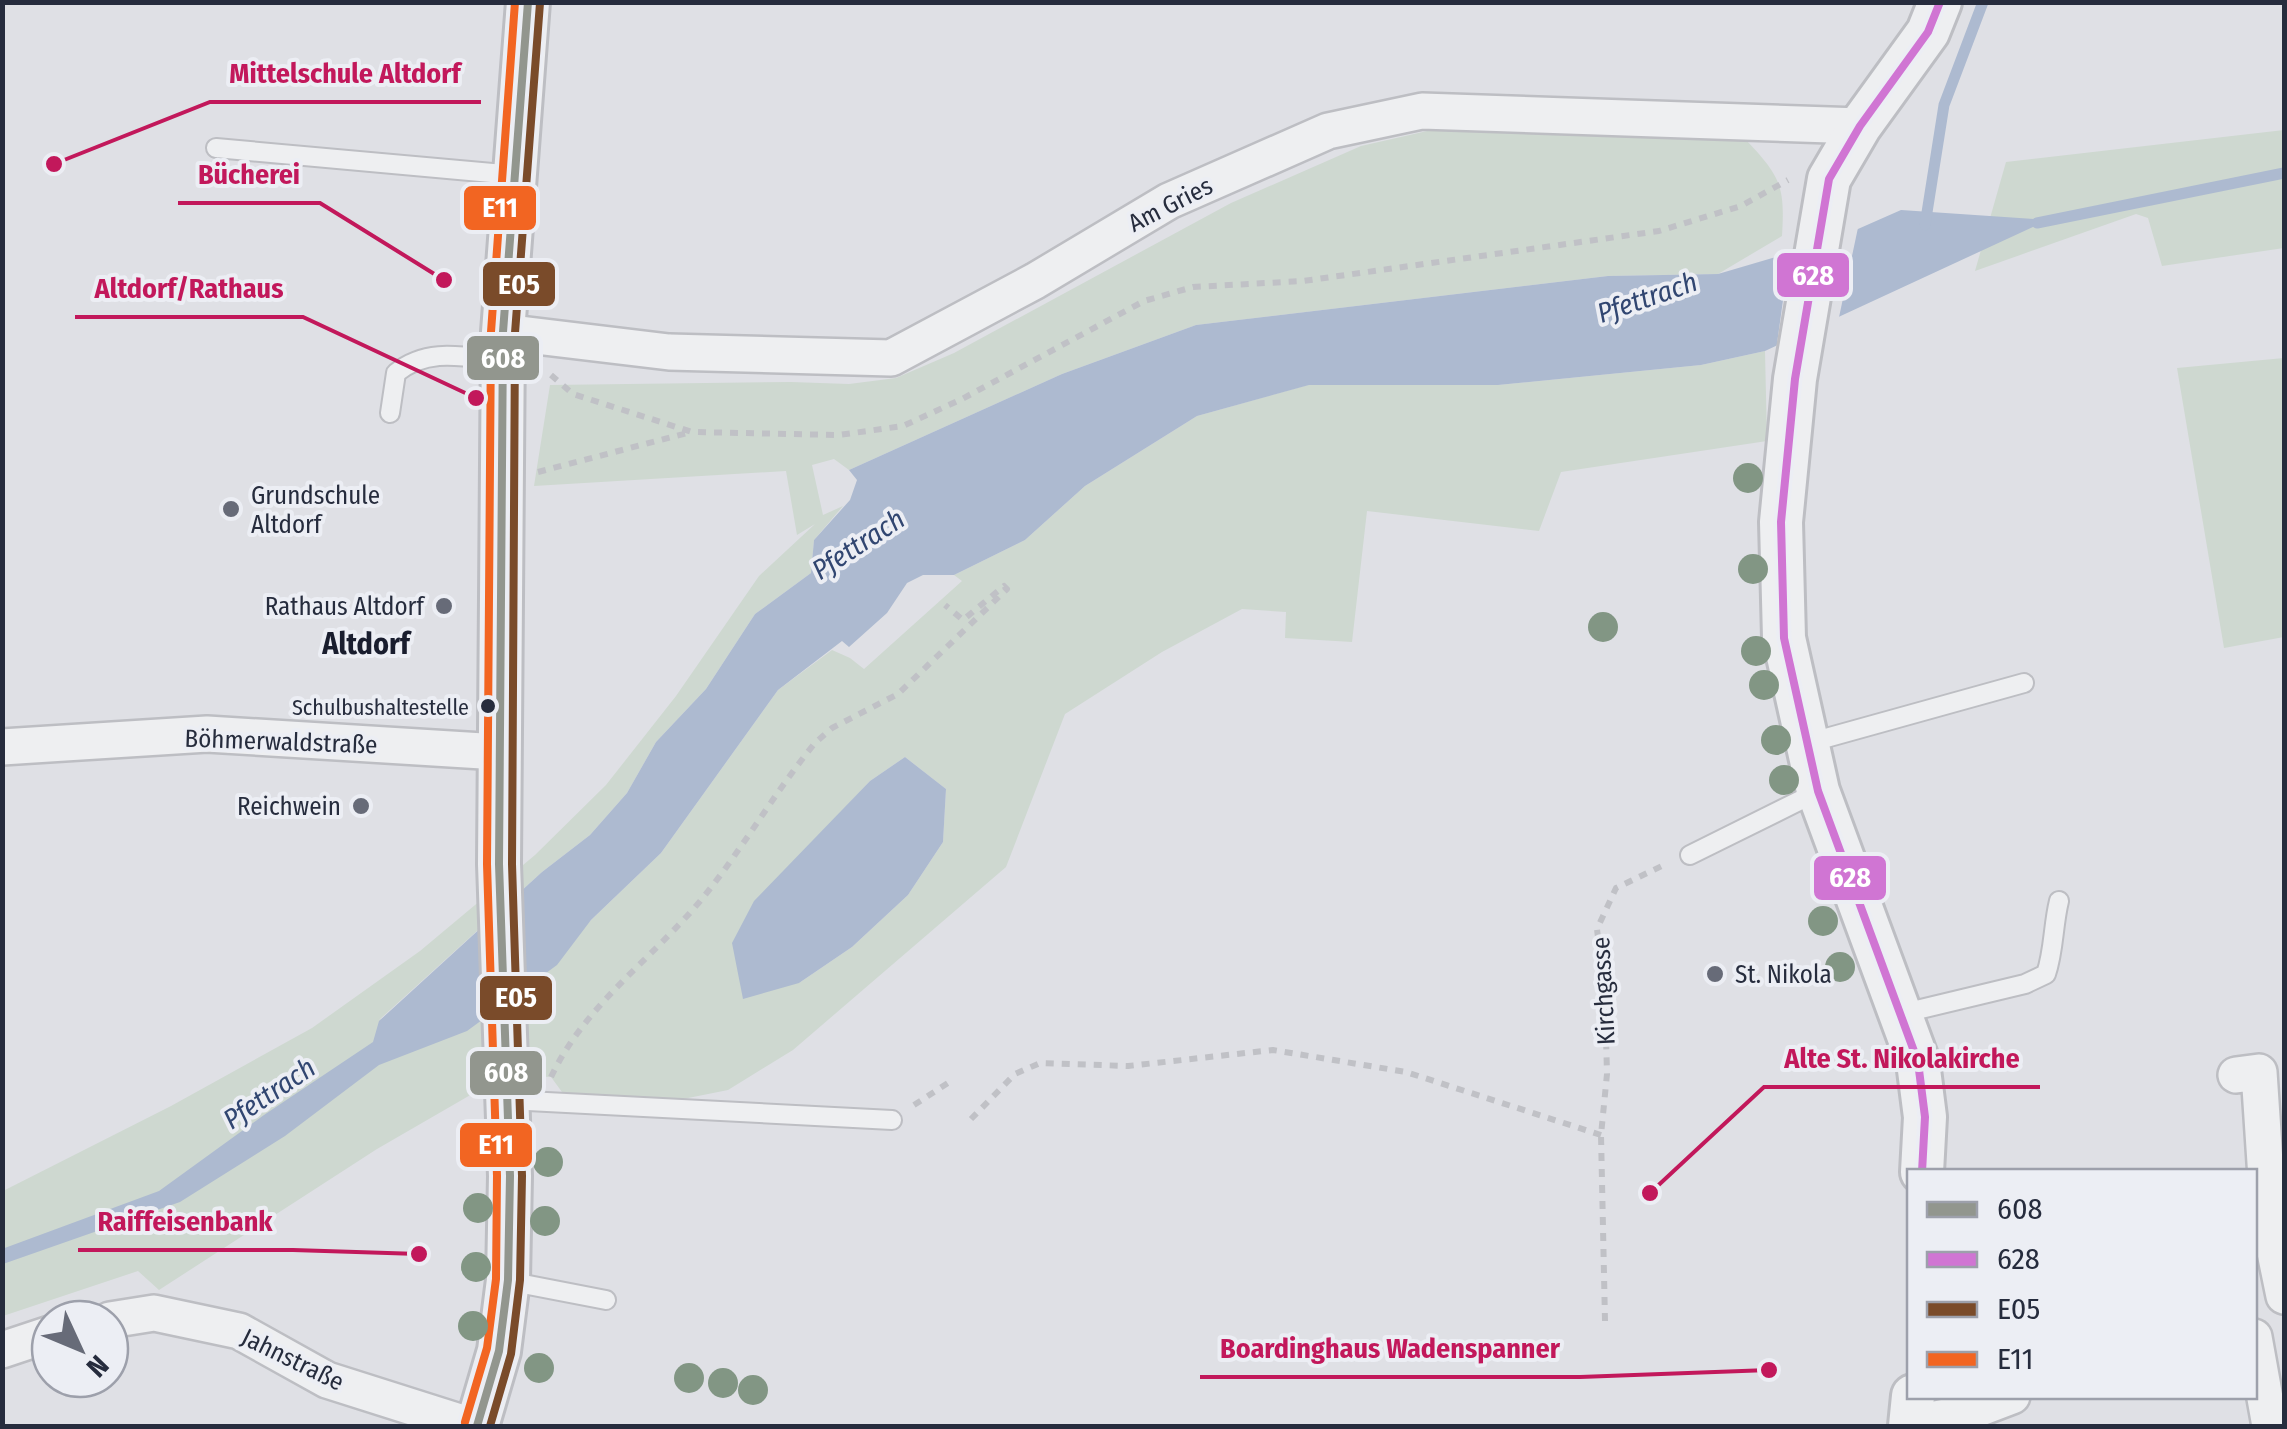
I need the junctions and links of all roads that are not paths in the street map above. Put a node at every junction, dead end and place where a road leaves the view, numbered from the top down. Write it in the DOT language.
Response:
graph roads {
  1 [pos="528,2"];
  2 [pos="1940,2"];
  3 [pos="1860,126"];
  4 [pos="216,148"];
  5 [pos="514,175"];
  6 [pos="503,346"];
  7 [pos="390,413"];
  8 [pos="2024,682"];
  9 [pos="1807,743"];
  10 [pos="2,747"];
  11 [pos="499,752"];
  12 [pos="1818,791"];
  13 [pos="1690,855"];
  14 [pos="2059,901"];
  15 [pos="1900,1014"];
  16 [pos="2236,1075"];
  17 [pos="506,1087"];
  18 [pos="892,1120"];
  19 [pos="1922,1169"];
  20 [pos="508,1280"];
  21 [pos="2284,1296"];
  22 [pos="606,1300"];
  23 [pos="2257,1306"];
  24 [pos="130,1316"];
  25 [pos="30,1341"];
  26 [pos="2,1350"];
  27 [pos="2257,1354"];
  28 [pos="2004,1399"];
  29 [pos="1912,1416"];
  30 [pos="474,1426"];
  31 [pos="2270,1426"];
  1 -- 5 [label="street"];
  2 -- 3 [label="street"];
  3 -- 6 [label="street, Am Gries"];
  3 -- 9 [label="street"];
  4 -- 5 [label="lane"];
  5 -- 6 [label="street"];
  6 -- 7 [label="lane"];
  6 -- 11 [label="street"];
  8 -- 9 [label="lane"];
  9 -- 12 [label="street"];
  10 -- 11 [label="street, Böhmerwaldstraße"];
  11 -- 17 [label="street"];
  12 -- 13 [label="lane"];
  12 -- 15 [label="street"];
  14 -- 15 [label="lane"];
  15 -- 19 [label="street"];
  16 -- 21 [label="street"];
  17 -- 18 [label="lane"];
  17 -- 20 [label="street"];
  20 -- 22 [label="lane"];
  20 -- 30 [label="street"];
  21 -- 23 [label="street"];
  24 -- 30 [label="street, Jahnstraße"];
  25 -- 26 [label="street"];
  27 -- 31 [label="street"];
  28 -- 29 [label="street"];
}
